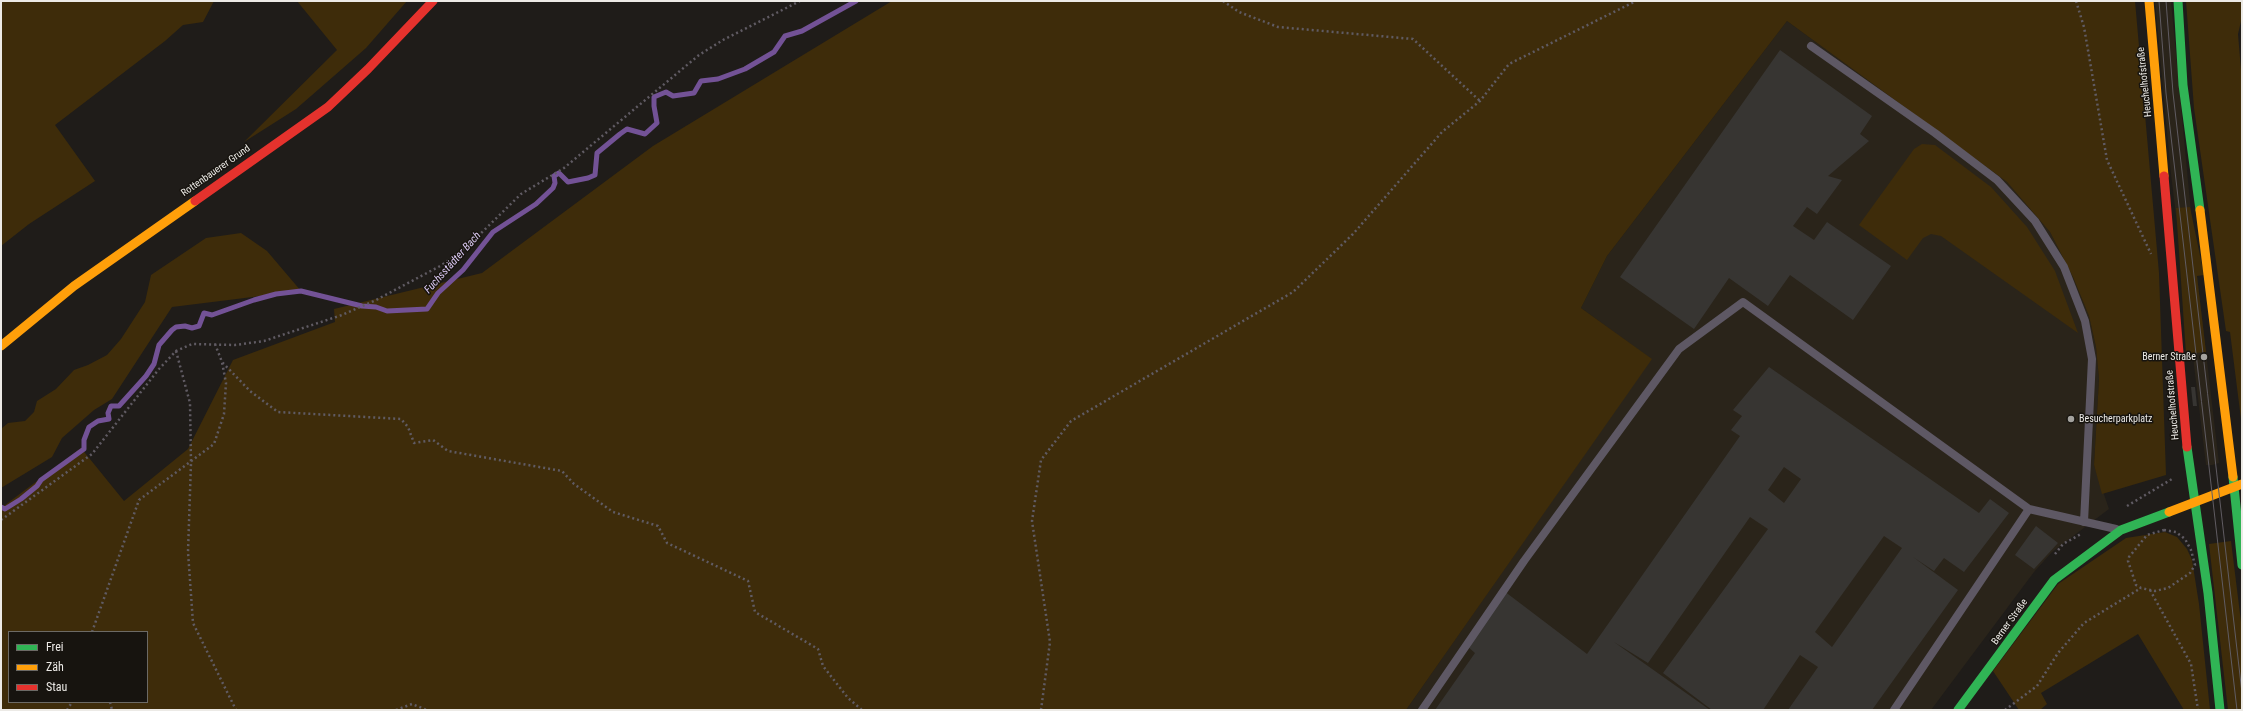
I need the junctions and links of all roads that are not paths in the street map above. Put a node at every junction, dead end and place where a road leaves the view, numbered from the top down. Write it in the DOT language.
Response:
graph roads {
  1 [pos="433,1"];
  2 [pos="2150,1"];
  3 [pos="2178,1"];
  4 [pos="1811,46"];
  5 [pos="1,346"];
  6 [pos="2238,486"];
  7 [pos="2194,502"];
  8 [pos="2029,508"];
  9 [pos="2084,522"];
  10 [pos="2121,530"];
  11 [pos="2242,565"];
  12 [pos="1422,710"];
  13 [pos="1894,710"];
  14 [pos="1958,710"];
  15 [pos="2220,710"];
  1 -- 5 [label="main road, Rottenbauerer Grund"];
  2 -- 7 [label="main road, Heuchelhofstraße"];
  3 -- 6 [label="main road"];
  4 -- 9 [label="lane"];
  6 -- 7 [label="main road, Berner Straße"];
  6 -- 11 [label="main road"];
  7 -- 10 [label="main road, Berner Straße"];
  7 -- 15 [label="main road, Heuchelhofstraße"];
  8 -- 9 [label="lane"];
  8 -- 12 [label="lane"];
  8 -- 13 [label="lane"];
  9 -- 10 [label="lane"];
  10 -- 14 [label="main road, Berner Straße"];
}
